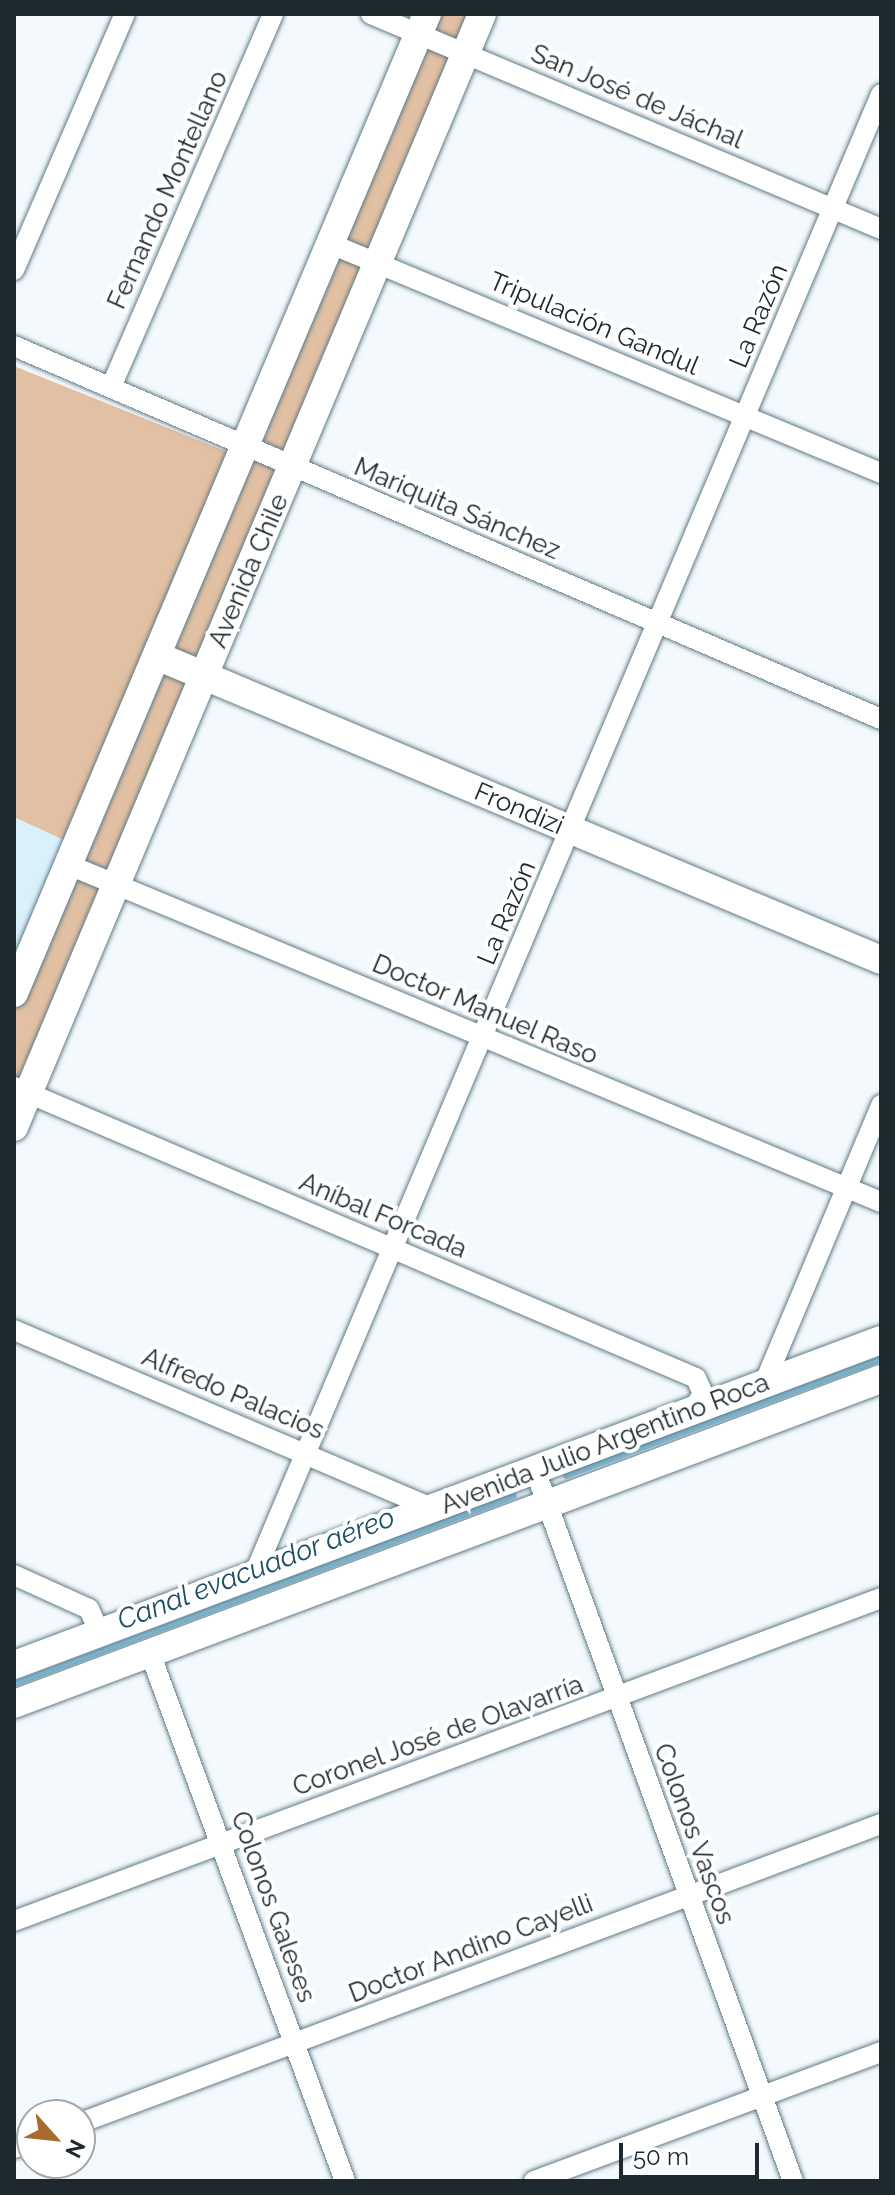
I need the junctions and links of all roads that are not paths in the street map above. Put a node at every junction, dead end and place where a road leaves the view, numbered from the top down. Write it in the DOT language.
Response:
graph roads {
  1 [pos="125,14"];
  2 [pos="273,14"];
  3 [pos="371,14"];
  4 [pos="482,14"];
  5 [pos="423,23"];
  6 [pos="466,52"];
  7 [pos="881,94"];
  8 [pos="833,208"];
  9 [pos="881,229"];
  10 [pos="331,244"];
  11 [pos="378,263"];
  12 [pos="14,270"];
  13 [pos="14,346"];
  14 [pos="111,387"];
  15 [pos="745,416"];
  16 [pos="247,447"];
  17 [pos="293,467"];
  18 [pos="881,473"];
  19 [pos="659,624"];
  20 [pos="157,656"];
  21 [pos="204,676"];
  22 [pos="881,719"];
  23 [pos="570,831"];
  24 [pos="69,865"];
  25 [pos="116,885"];
  26 [pos="881,960"];
  27 [pos="14,993"];
  28 [pos="483,1037"];
  29 [pos="21,1090"];
  30 [pos="881,1105"];
  31 [pos="14,1127"];
  32 [pos="846,1188"];
  33 [pos="881,1202"];
  34 [pos="394,1249"];
  35 [pos="14,1330"];
  36 [pos="881,1340"];
  37 [pos="881,1379"];
  38 [pos="764,1384"];
  39 [pos="692,1411"];
  40 [pos="306,1453"];
  41 [pos="535,1470"];
  42 [pos="546,1505"];
  43 [pos="432,1508"];
  44 [pos="14,1575"];
  45 [pos="254,1575"];
  46 [pos="881,1598"];
  47 [pos="88,1637"];
  48 [pos="150,1653"];
  49 [pos="14,1665"];
  50 [pos="616,1697"];
  51 [pos="14,1704"];
  52 [pos="881,1824"];
  53 [pos="222,1844"];
  54 [pos="689,1895"];
  55 [pos="14,1921"];
  56 [pos="295,2043"];
  57 [pos="881,2052"];
  58 [pos="762,2096"];
  59 [pos="96,2117"];
  60 [pos="345,2181"];
  61 [pos="534,2181"];
  62 [pos="793,2181"];
  1 -- 12 [label="street"];
  2 -- 14 [label="street, Fernando Montellano"];
  3 -- 5 [label="street, San José de Jáchal"];
  4 -- 6 [label="main road, Avenida Chile"];
  5 -- 6 [label="street, San José de Jáchal"];
  5 -- 10 [label="main road, Avenida Chile"];
  6 -- 8 [label="street, San José de Jáchal"];
  6 -- 11 [label="main road, Avenida Chile"];
  7 -- 8 [label="street, La Razón"];
  8 -- 9 [label="street, San José de Jáchal"];
  8 -- 15 [label="street, La Razón"];
  10 -- 11 [label="street, Tripulación Gandul"];
  10 -- 16 [label="main road, Avenida Chile"];
  11 -- 15 [label="street, Tripulación Gandul"];
  11 -- 17 [label="main road, Avenida Chile"];
  13 -- 14 [label="street, Mariquita Sánchez"];
  14 -- 16 [label="street, Mariquita Sánchez"];
  15 -- 18 [label="street, Tripulación Gandul"];
  15 -- 19 [label="street, La Razón"];
  16 -- 17 [label="street, Mariquita Sánchez"];
  16 -- 20 [label="main road, Avenida Chile"];
  17 -- 19 [label="street, Mariquita Sánchez"];
  17 -- 21 [label="main road, Avenida Chile"];
  19 -- 22 [label="street, Mariquita Sánchez"];
  19 -- 23 [label="street, La Razón"];
  20 -- 21 [label="main road, Frondizi"];
  20 -- 24 [label="main road, Avenida Chile"];
  21 -- 23 [label="main road, Frondizi"];
  21 -- 25 [label="main road, Avenida Chile"];
  23 -- 26 [label="main road, Frondizi"];
  23 -- 28 [label="street, La Razón"];
  24 -- 25 [label="street, Doctor Manuel Raso"];
  24 -- 27 [label="main road, Avenida Chile"];
  25 -- 28 [label="street, Doctor Manuel Raso"];
  25 -- 29 [label="main road, Avenida Chile"];
  28 -- 32 [label="street, Doctor Manuel Raso"];
  28 -- 34 [label="street, La Razón"];
  29 -- 31 [label="main road, Avenida Chile"];
  29 -- 34 [label="street, Aníbal Forcada"];
  30 -- 32 [label="street"];
  32 -- 33 [label="street, Doctor Manuel Raso"];
  32 -- 38 [label="street"];
  34 -- 39 [label="street, Aníbal Forcada"];
  34 -- 40 [label="street, La Razón"];
  35 -- 40 [label="street, Alfredo Palacios"];
  36 -- 38 [label="main road, Avenida Julio Argentino Roca"];
  37 -- 42 [label="main road, Avenida Julio Argentino Roca"];
  38 -- 39 [label="main road, Avenida Julio Argentino Roca"];
  39 -- 41 [label="main road, Avenida Julio Argentino Roca"];
  40 -- 43 [label="street, Alfredo Palacios"];
  40 -- 45 [label="street, La Razón"];
  41 -- 42 [label="street, Colonos Vascos"];
  41 -- 43 [label="main road, Avenida Julio Argentino Roca"];
  42 -- 48 [label="main road, Avenida Julio Argentino Roca"];
  42 -- 50 [label="street, Colonos Vascos"];
  43 -- 45 [label="main road, Avenida Julio Argentino Roca"];
  44 -- 47 [label="street"];
  45 -- 47 [label="main road, Avenida Julio Argentino Roca"];
  46 -- 50 [label="street, Coronel José de Olavarría"];
  47 -- 49 [label="main road, Avenida Julio Argentino Roca"];
  48 -- 51 [label="main road, Avenida Julio Argentino Roca"];
  48 -- 53 [label="street, Colonos Galeses"];
  50 -- 53 [label="street, Coronel José de Olavarría"];
  50 -- 54 [label="street, Colonos Vascos"];
  52 -- 54 [label="street, Doctor Andino Cayelli"];
  53 -- 55 [label="street, Coronel José de Olavarría"];
  53 -- 56 [label="street, Colonos Galeses"];
  54 -- 56 [label="street, Doctor Andino Cayelli"];
  54 -- 58 [label="street, Colonos Vascos"];
  56 -- 59 [label="street, Doctor Andino Cayelli"];
  56 -- 60 [label="street, Colonos Galeses"];
  57 -- 58 [label="street"];
  58 -- 61 [label="street"];
  58 -- 62 [label="street, Colonos Vascos"];
}
